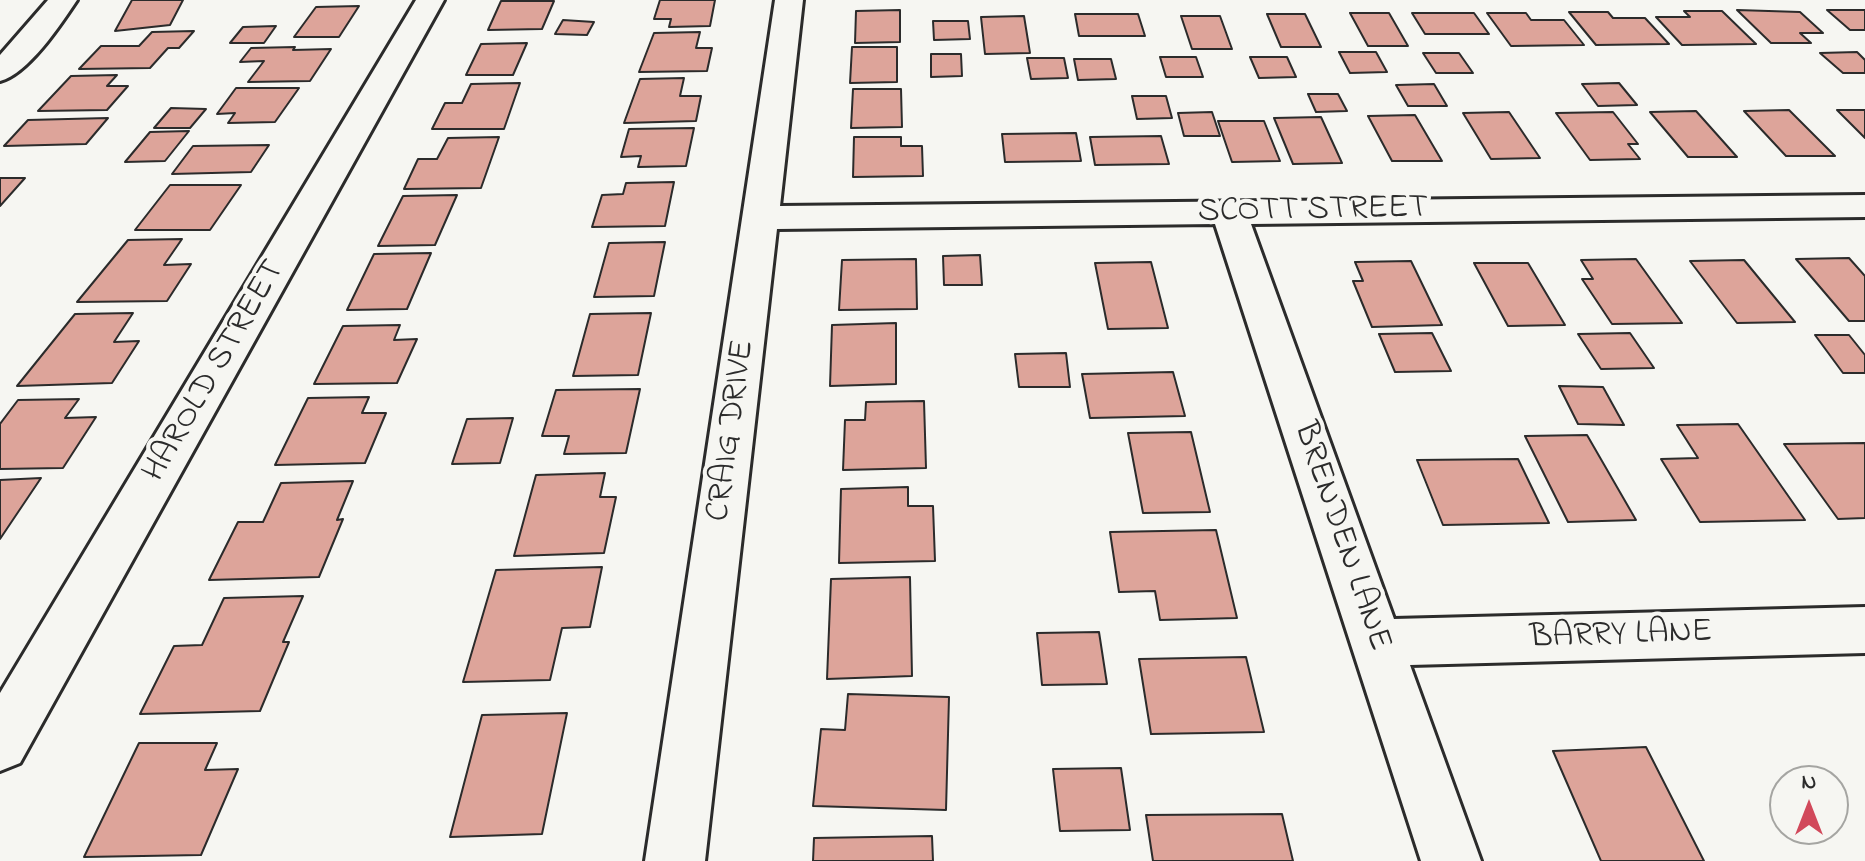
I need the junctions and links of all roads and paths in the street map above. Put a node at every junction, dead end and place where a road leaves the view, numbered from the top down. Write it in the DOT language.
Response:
graph roads {
  1 [pos="63,0"];
  2 [pos="430,0"];
  3 [pos="789,0"];
  4 [pos="0,72"];
  5 [pos="1865,206"];
  6 [pos="1229,212"];
  7 [pos="762,218"];
  8 [pos="1865,630"];
  9 [pos="1377,643"];
  10 [pos="0,744"];
  11 [pos="675,861"];
  12 [pos="1451,861"];
  1 -- 4 [label="street"];
  2 -- 10 [label="street, HAROLD STREET"];
  3 -- 7 [label="street, CRAIG DRIVE"];
  5 -- 6 [label="street, SCOTT STREET"];
  6 -- 7 [label="street, SCOTT STREET"];
  6 -- 9 [label="street, BRENDEN LANE"];
  7 -- 11 [label="street, CRAIG DRIVE"];
  8 -- 9 [label="street, BARRY LANE"];
  9 -- 12 [label="street, BRENDEN LANE"];
}
